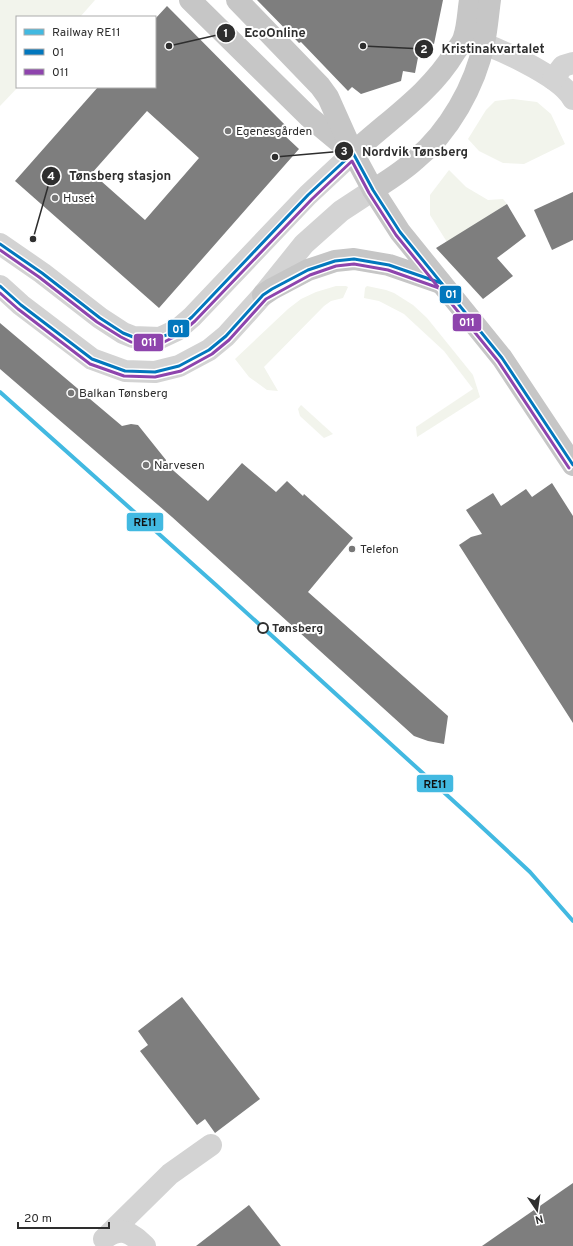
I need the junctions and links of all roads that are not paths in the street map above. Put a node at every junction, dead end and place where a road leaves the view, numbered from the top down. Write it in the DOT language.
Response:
graph roads {
  1 [pos="190,0"];
  2 [pos="237,0"];
  3 [pos="470,0"];
  4 [pos="490,0"];
  5 [pos="474,40"];
  6 [pos="573,63"];
  7 [pos="553,78"];
  8 [pos="573,99"];
  9 [pos="353,153"];
  10 [pos="373,190"];
  11 [pos="0,244"];
  12 [pos="441,283"];
  13 [pos="0,286"];
  14 [pos="263,295"];
  15 [pos="573,465"];
  16 [pos="211,1145"];
  17 [pos="101,1241"];
  18 [pos="145,1246"];
  1 -- 9 [label="main road"];
  2 -- 9 [label="main road"];
  3 -- 5 [label="main road"];
  4 -- 5 [label="main road"];
  5 -- 7 [label="street"];
  5 -- 9 [label="main road"];
  5 -- 10 [label="main road"];
  6 -- 7 [label="street"];
  7 -- 8 [label="street"];
  9 -- 10 [label="main road"];
  9 -- 11 [label="street"];
  10 -- 12 [label="main road"];
  10 -- 14 [label="street"];
  12 -- 14 [label="main road"];
  12 -- 15 [label="main road"];
  13 -- 14 [label="street"];
  16 -- 17 [label="street"];
  17 -- 18 [label="street"];
}
